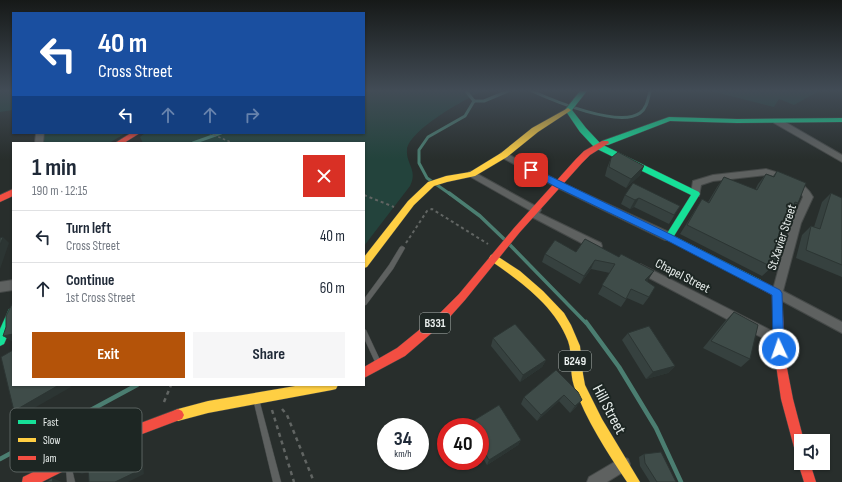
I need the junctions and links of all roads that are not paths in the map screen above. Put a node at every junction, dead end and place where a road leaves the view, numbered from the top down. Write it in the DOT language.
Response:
graph roads {
  1 [pos="563,113"];
  2 [pos="571,113"];
  3 [pos="842,120"];
  4 [pos="777,121"];
  5 [pos="134,134"];
  6 [pos="121,142"];
  7 [pos="598,146"];
  8 [pos="504,155"];
  9 [pos="842,159"];
  10 [pos="472,174"];
  11 [pos="559,185"];
  12 [pos="12,193"];
  13 [pos="696,194"];
  14 [pos="0,199"];
  15 [pos="534,212"];
  16 [pos="669,238"];
  17 [pos="402,248"];
  18 [pos="604,250"];
  19 [pos="497,255"];
  20 [pos="365,263"];
  21 [pos="632,264"];
  22 [pos="12,285"];
  23 [pos="0,287"];
  24 [pos="777,293"];
  25 [pos="365,302"];
  26 [pos="12,314"];
  27 [pos="842,328"];
  28 [pos="365,334"];
  29 [pos="778,340"];
  30 [pos="0,341"];
  31 [pos="380,365"];
  32 [pos="365,372"];
  33 [pos="284,386"];
  34 [pos="328,386"];
  35 [pos="276,399"];
  36 [pos="256,400"];
  37 [pos="142,427"];
  38 [pos="796,434"];
  39 [pos="623,464"];
  40 [pos="806,470"];
  41 [pos="47,472"];
  42 [pos="70,472"];
  43 [pos="28,482"];
  44 [pos="71,482"];
  45 [pos="277,482"];
  46 [pos="594,482"];
  47 [pos="634,482"];
  48 [pos="810,482"];
  1 -- 8 [label="main road"];
  2 -- 7 [label="main road"];
  3 -- 4 [label="main road"];
  4 -- 7 [label="main road"];
  4 -- 9 [label="street"];
  5 -- 6 [label="main road"];
  7 -- 11 [label="main road, B331"];
  7 -- 13 [label="main road"];
  8 -- 10 [label="main road"];
  8 -- 11 [label="street"];
  10 -- 15 [label="street"];
  10 -- 20 [label="main road"];
  11 -- 15 [label="main road, B331"];
  11 -- 16 [label="street"];
  12 -- 14 [label="main road"];
  13 -- 16 [label="main road"];
  13 -- 24 [label="street, St.Xavier Street"];
  15 -- 18 [label="street"];
  15 -- 19 [label="main road, B331"];
  16 -- 24 [label="main road"];
  17 -- 25 [label="lane"];
  19 -- 31 [label="main road, B331"];
  19 -- 39 [label="main road, Hill Street / B249"];
  21 -- 29 [label="street, Chapel Street"];
  22 -- 23 [label="street"];
  24 -- 27 [label="street"];
  24 -- 29 [label="main road, St.Xavier Street"];
  26 -- 30 [label="main road"];
  28 -- 31 [label="lane"];
  29 -- 38 [label="main road, St.Xavier Street"];
  31 -- 32 [label="main road, B331"];
  33 -- 35 [label="main road"];
  34 -- 35 [label="main road"];
  35 -- 36 [label="main road"];
  36 -- 37 [label="main road"];
  36 -- 45 [label="lane"];
  39 -- 46 [label="street"];
  39 -- 47 [label="main road, Hill Street / B249"];
  40 -- 48 [label="main road"];
  41 -- 43 [label="main road"];
  42 -- 44 [label="lane"];
}
